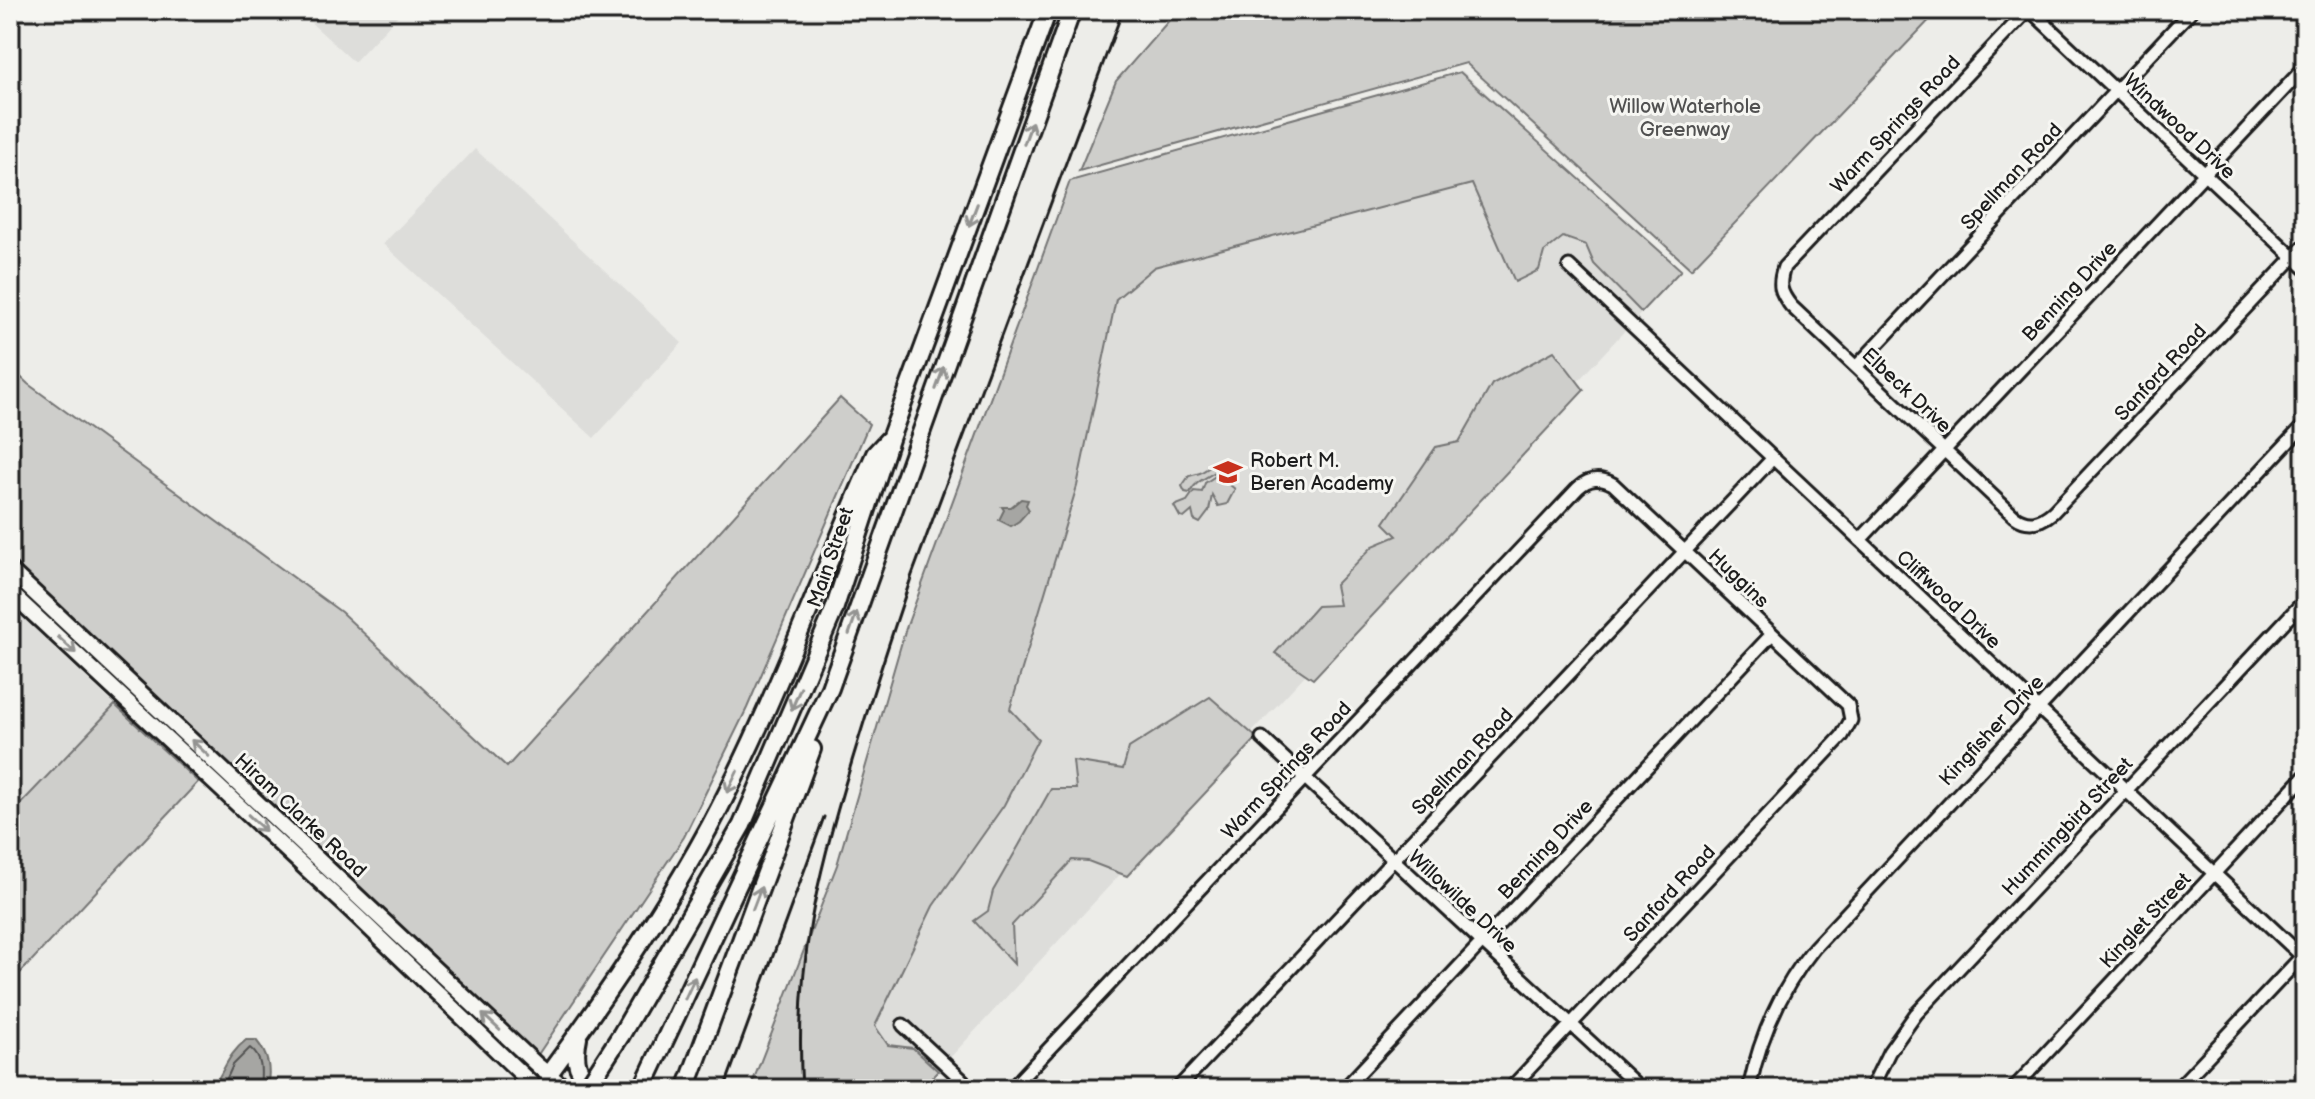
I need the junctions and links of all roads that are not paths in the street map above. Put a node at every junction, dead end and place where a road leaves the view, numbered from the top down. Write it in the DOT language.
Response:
graph roads {
  1 [pos="1048,10"];
  2 [pos="1072,10"];
  3 [pos="2029,10"];
  4 [pos="2192,10"];
  5 [pos="2305,67"];
  6 [pos="2116,91"];
  7 [pos="2205,174"];
  8 [pos="2305,245"];
  9 [pos="2294,257"];
  10 [pos="1789,262"];
  11 [pos="1569,266"];
  12 [pos="2305,268"];
  13 [pos="1856,367"];
  14 [pos="2305,424"];
  15 [pos="891,436"];
  16 [pos="1945,450"];
  17 [pos="1773,458"];
  18 [pos="1590,479"];
  19 [pos="2039,521"];
  20 [pos="1860,540"];
  21 [pos="1685,551"];
  22 [pos="10,570"];
  23 [pos="10,592"];
  24 [pos="35,593"];
  25 [pos="2305,600"];
  26 [pos="25,606"];
  27 [pos="1772,634"];
  28 [pos="839,662"];
  29 [pos="128,680"];
  30 [pos="117,692"];
  31 [pos="2038,707"];
  32 [pos="1851,720"];
  33 [pos="1262,738"];
  34 [pos="216,774"];
  35 [pos="2305,776"];
  36 [pos="1304,777"];
  37 [pos="2125,790"];
  38 [pos="1393,860"];
  39 [pos="321,872"];
  40 [pos="2214,873"];
  41 [pos="1482,943"];
  42 [pos="2304,956"];
  43 [pos="435,968"];
  44 [pos="423,981"];
  45 [pos="903,1025"];
  46 [pos="1570,1025"];
  47 [pos="579,1033"];
  48 [pos="541,1084"];
  49 [pos="566,1089"];
  50 [pos="586,1089"];
  51 [pos="597,1089"];
  52 [pos="642,1089"];
  53 [pos="686,1089"];
  54 [pos="972,1089"];
  55 [pos="1011,1089"];
  56 [pos="1177,1089"];
  57 [pos="1344,1089"];
  58 [pos="1510,1089"];
  59 [pos="1641,1089"];
  60 [pos="1749,1089"];
  61 [pos="1871,1089"];
  62 [pos="2013,1089"];
  63 [pos="2177,1089"];
  1 -- 15 [label="highway, Main Street, one-way"];
  28 -- 2 [label="highway, one-way"];
  3 -- 6 [label="street, Windwood Drive"];
  3 -- 10 [label="street, Warm Springs Road"];
  4 -- 6 [label="street, Spellman Road"];
  5 -- 7 [label="street, Benning Drive"];
  6 -- 7 [label="street, Windwood Drive"];
  6 -- 13 [label="street, Spellman Road"];
  7 -- 9 [label="street, Windwood Drive"];
  7 -- 16 [label="street, Benning Drive"];
  8 -- 9 [label="street, Sanford Road"];
  9 -- 12 [label="street, Windwood Drive"];
  9 -- 19 [label="street, Sanford Road"];
  10 -- 13 [label="street, Elbeck Drive"];
  11 -- 17 [label="street, Cliffwood Drive"];
  13 -- 16 [label="street, Elbeck Drive"];
  14 -- 31 [label="street, Kingfisher Drive"];
  15 -- 47 [label="highway, one-way"];
  15 -- 50 [label="highway, Main Street, one-way, bridge"];
  16 -- 19 [label="street, Elbeck Drive"];
  16 -- 20 [label="street, Benning Drive"];
  17 -- 20 [label="street, Cliffwood Drive"];
  17 -- 21 [label="street, Spellman Road"];
  18 -- 21 [label="street, Huggins"];
  18 -- 36 [label="street, Warm Springs Road"];
  20 -- 31 [label="street, Cliffwood Drive"];
  21 -- 27 [label="street, Huggins"];
  21 -- 38 [label="street, Spellman Road"];
  22 -- 24 [label="main road, Hiram Clarke Road"];
  23 -- 26 [label="main road, Hiram Clarke Road"];
  24 -- 26 [label="main road"];
  24 -- 29 [label="main road, Hiram Clarke Road"];
  25 -- 37 [label="street, Hummingbird Street"];
  26 -- 30 [label="main road, Hiram Clarke Road, one-way"];
  27 -- 32 [label="street, Huggins"];
  27 -- 41 [label="street, Benning Drive"];
  52 -- 28 [label="highway, one-way"];
  53 -- 28 [label="highway, one-way"];
  29 -- 30 [label="main road"];
  34 -- 29 [label="main road, Hiram Clarke Road, one-way"];
  30 -- 34 [label="main road, Hiram Clarke Road"];
  31 -- 37 [label="street, Cliffwood Drive"];
  31 -- 60 [label="street, Kingfisher Drive"];
  32 -- 46 [label="street, Sanford Road"];
  33 -- 36 [label="street, Willowilde Drive"];
  34 -- 39 [label="main road, Hiram Clarke Road"];
  35 -- 40 [label="street, Kinglet Street"];
  36 -- 38 [label="street, Willowilde Drive"];
  36 -- 55 [label="street, Warm Springs Road"];
  37 -- 40 [label="street, Cliffwood Drive"];
  37 -- 61 [label="street, Hummingbird Street"];
  38 -- 41 [label="street, Willowilde Drive"];
  38 -- 56 [label="street, Spellman Road"];
  39 -- 43 [label="main road, Hiram Clarke Road"];
  39 -- 44 [label="main road, Hiram Clarke Road"];
  40 -- 42 [label="street, Cliffwood Drive"];
  40 -- 62 [label="street, Kinglet Street"];
  41 -- 46 [label="street, Willowilde Drive"];
  41 -- 57 [label="street, Benning Drive"];
  42 -- 63 [label="street"];
  43 -- 44 [label="main road"];
  48 -- 43 [label="main road, Hiram Clarke Road, one-way"];
  44 -- 48 [label="main road, Hiram Clarke Road"];
  45 -- 54 [label="street"];
  46 -- 58 [label="street, Sanford Road"];
  46 -- 59 [label="street, Willowilde Drive"];
  47 -- 48 [label="highway"];
  47 -- 51 [label="highway"];
  48 -- 49 [label="main road, Hiram Clarke Road"];
}
